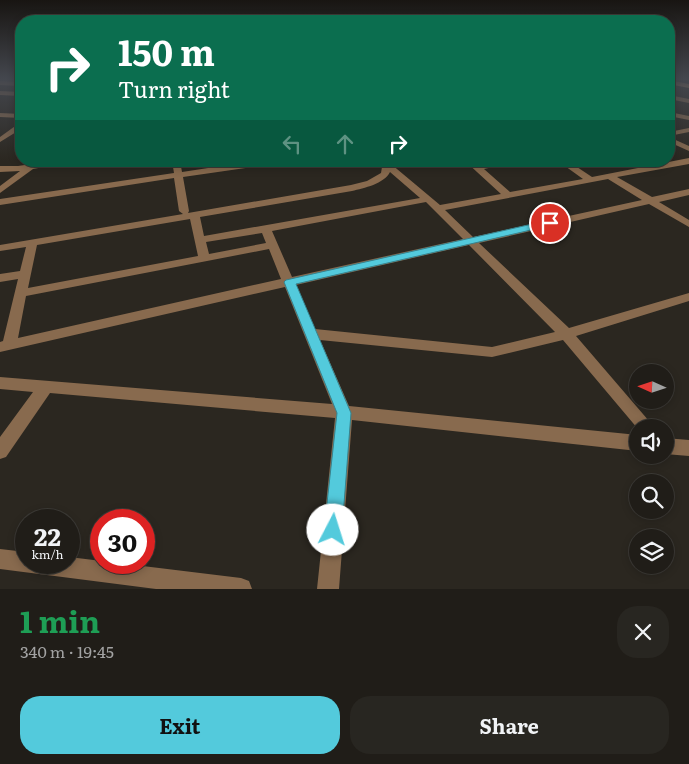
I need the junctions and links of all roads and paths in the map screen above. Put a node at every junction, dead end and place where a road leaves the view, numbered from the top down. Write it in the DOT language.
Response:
graph roads {
  1 [pos="0,115"];
  2 [pos="675,115"];
  3 [pos="15,116"];
  4 [pos="689,118"];
  5 [pos="15,130"];
  6 [pos="689,130"];
  7 [pos="675,133"];
  8 [pos="3,138"];
  9 [pos="675,142"];
  10 [pos="689,149"];
  11 [pos="689,161"];
  12 [pos="675,164"];
  13 [pos="31,167"];
  14 [pos="177,167"];
  15 [pos="233,167"];
  16 [pos="386,167"];
  17 [pos="390,167"];
  18 [pos="483,167"];
  19 [pos="571,167"];
  20 [pos="657,167"];
  21 [pos="0,168"];
  22 [pos="477,168"];
  23 [pos="179,175"];
  24 [pos="609,176"];
  25 [pos="591,180"];
  26 [pos="0,190"];
  27 [pos="689,192"];
  28 [pos="508,195"];
  29 [pos="650,201"];
  30 [pos="0,202"];
  31 [pos="433,204"];
  32 [pos="189,213"];
  33 [pos="689,224"];
  34 [pos="266,229"];
  35 [pos="199,240"];
  36 [pos="0,241"];
  37 [pos="471,241"];
  38 [pos="32,243"];
  39 [pos="273,245"];
  40 [pos="0,248"];
  41 [pos="204,258"];
  42 [pos="25,274"];
  43 [pos="0,278"];
  44 [pos="290,282"];
  45 [pos="21,293"];
  46 [pos="689,297"];
  47 [pos="312,334"];
  48 [pos="566,334"];
  49 [pos="4,346"];
  50 [pos="0,383"];
  51 [pos="45,388"];
  52 [pos="344,413"];
  53 [pos="639,419"];
  54 [pos="629,442"];
  55 [pos="674,447"];
  56 [pos="689,448"];
  57 [pos="0,451"];
  58 [pos="0,559"];
  59 [pos="241,589"];
  60 [pos="328,589"];
  1 -- 3 [label="street"];
  2 -- 4 [label="street"];
  5 -- 8 [label="street"];
  6 -- 7 [label="street"];
  9 -- 10 [label="street"];
  11 -- 12 [label="street"];
  13 -- 21 [label="street"];
  13 -- 26 [label="street"];
  14 -- 23 [label="street"];
  15 -- 23 [label="street"];
  16 -- 32 [label="street"];
  17 -- 31 [label="street"];
  18 -- 22 [label="street"];
  19 -- 25 [label="street"];
  20 -- 24 [label="street"];
  22 -- 28 [label="street"];
  23 -- 30 [label="street"];
  23 -- 32 [label="street"];
  24 -- 25 [label="street"];
  24 -- 29 [label="street"];
  25 -- 28 [label="street"];
  27 -- 29 [label="street"];
  28 -- 31 [label="street"];
  29 -- 33 [label="street"];
  29 -- 37 [label="street"];
  31 -- 34 [label="street"];
  31 -- 37 [label="street"];
  32 -- 35 [label="street"];
  32 -- 36 [label="street"];
  32 -- 38 [label="street"];
  34 -- 35 [label="street"];
  34 -- 39 [label="street"];
  35 -- 41 [label="street"];
  37 -- 44 [label="street"];
  37 -- 48 [label="street"];
  38 -- 40 [label="street"];
  38 -- 42 [label="street"];
  39 -- 41 [label="street"];
  39 -- 44 [label="street"];
  41 -- 45 [label="street"];
  42 -- 43 [label="street"];
  42 -- 45 [label="street"];
  44 -- 47 [label="street"];
  44 -- 49 [label="street"];
  45 -- 49 [label="street"];
  46 -- 48 [label="street"];
  47 -- 48 [label="street"];
  47 -- 52 [label="street"];
  48 -- 53 [label="street"];
  50 -- 51 [label="street"];
  51 -- 52 [label="street"];
  51 -- 57 [label="street"];
  52 -- 54 [label="street"];
  52 -- 60 [label="street"];
  55 -- 56 [label="street"];
  58 -- 59 [label="street"];
}
